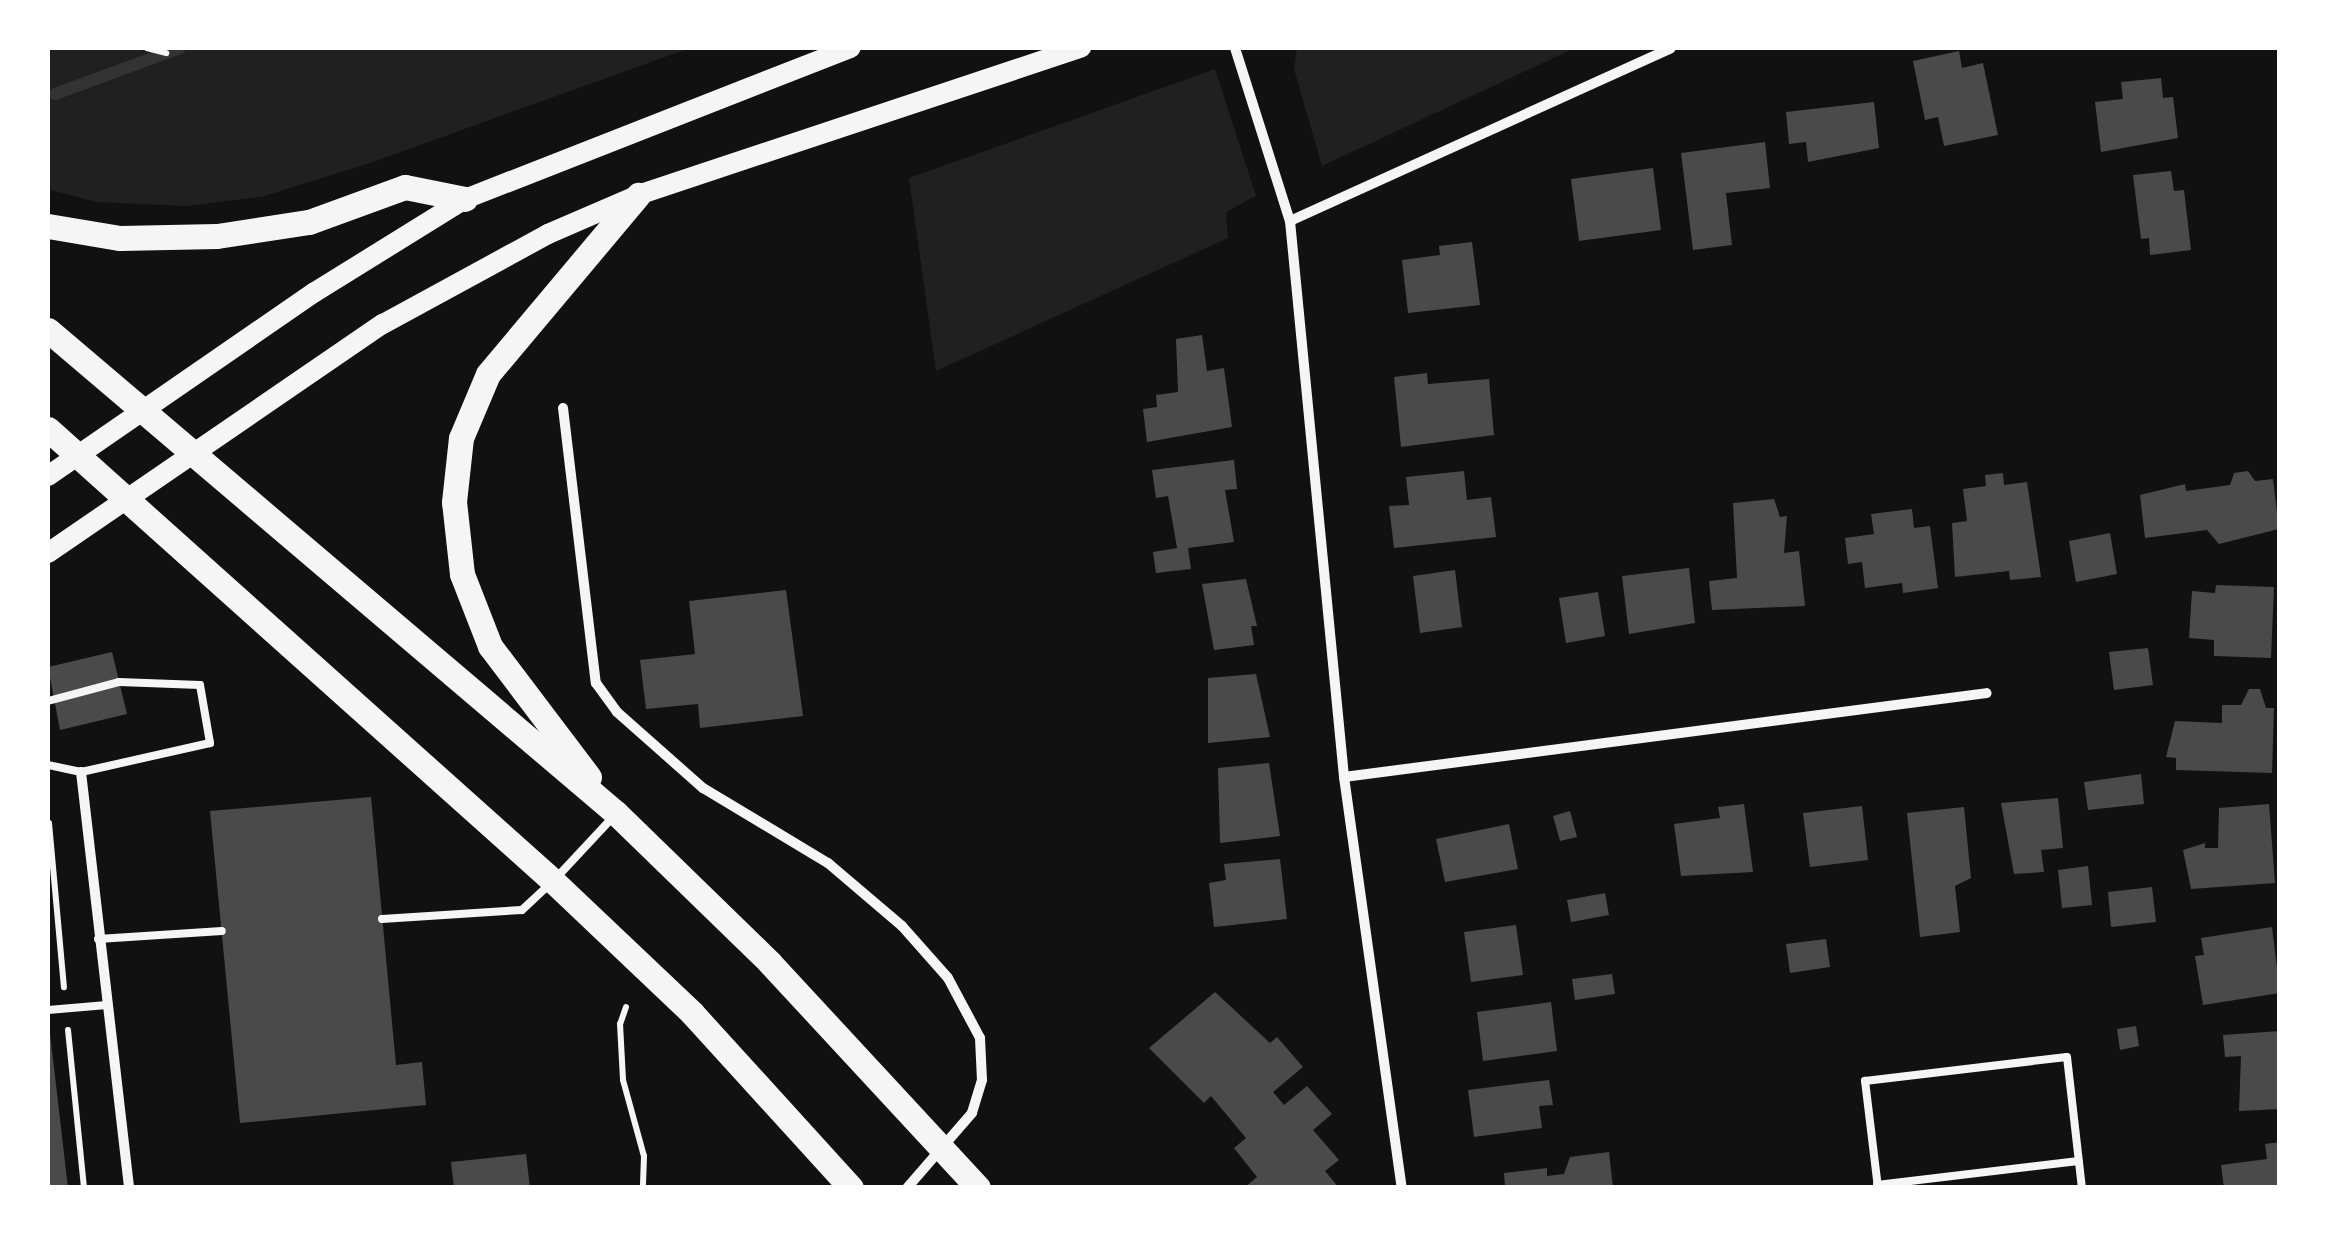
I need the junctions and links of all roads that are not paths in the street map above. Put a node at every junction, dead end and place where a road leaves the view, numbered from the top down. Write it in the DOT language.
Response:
graph roads {
  1 [pos="851,48"];
  2 [pos="1082,48"];
  3 [pos="1235,48"];
  4 [pos="1671,48"];
  5 [pos="638,194"];
  6 [pos="466,200"];
  7 [pos="1290,221"];
  8 [pos="48,226"];
  9 [pos="48,330"];
  10 [pos="563,408"];
  11 [pos="141,413"];
  12 [pos="48,429"];
  13 [pos="80,455"];
  14 [pos="191,456"];
  15 [pos="48,476"];
  16 [pos="130,498"];
  17 [pos="48,554"];
  18 [pos="1987,693"];
  19 [pos="48,701"];
  20 [pos="48,766"];
  21 [pos="81,772"];
  22 [pos="1344,776"];
  23 [pos="616,813"];
  24 [pos="553,882"];
  25 [pos="382,919"];
  26 [pos="222,931"];
  27 [pos="98,939"];
  28 [pos="107,1005"];
  29 [pos="48,1010"];
  30 [pos="945,1150"];
  31 [pos="2079,1161"];
  32 [pos="1877,1186"];
  33 [pos="129,1188"];
  34 [pos="852,1188"];
  35 [pos="907,1188"];
  36 [pos="978,1188"];
  37 [pos="1402,1188"];
  38 [pos="2082,1188"];
  1 -- 6 [label="main road"];
  2 -- 5 [label="main road"];
  3 -- 7 [label="street"];
  4 -- 7 [label="street"];
  5 -- 14 [label="main road"];
  5 -- 23 [label="main road"];
  6 -- 8 [label="main road"];
  6 -- 11 [label="main road"];
  7 -- 22 [label="street"];
  9 -- 11 [label="main road"];
  10 -- 30 [label="street"];
  11 -- 13 [label="main road"];
  11 -- 14 [label="main road"];
  12 -- 13 [label="main road"];
  13 -- 15 [label="main road"];
  13 -- 16 [label="main road"];
  14 -- 16 [label="main road"];
  14 -- 23 [label="main road"];
  16 -- 17 [label="main road"];
  16 -- 24 [label="main road"];
  18 -- 22 [label="street"];
  19 -- 21 [label="lane"];
  20 -- 21 [label="lane"];
  21 -- 27 [label="street"];
  22 -- 37 [label="street"];
  23 -- 24 [label="lane"];
  23 -- 30 [label="main road"];
  24 -- 25 [label="lane"];
  24 -- 34 [label="main road"];
  26 -- 27 [label="lane"];
  27 -- 28 [label="street"];
  28 -- 29 [label="lane"];
  28 -- 33 [label="street"];
  30 -- 35 [label="street"];
  30 -- 36 [label="main road"];
  31 -- 32 [label="lane"];
  31 -- 32 [label="lane"];
  31 -- 38 [label="lane"];
}
